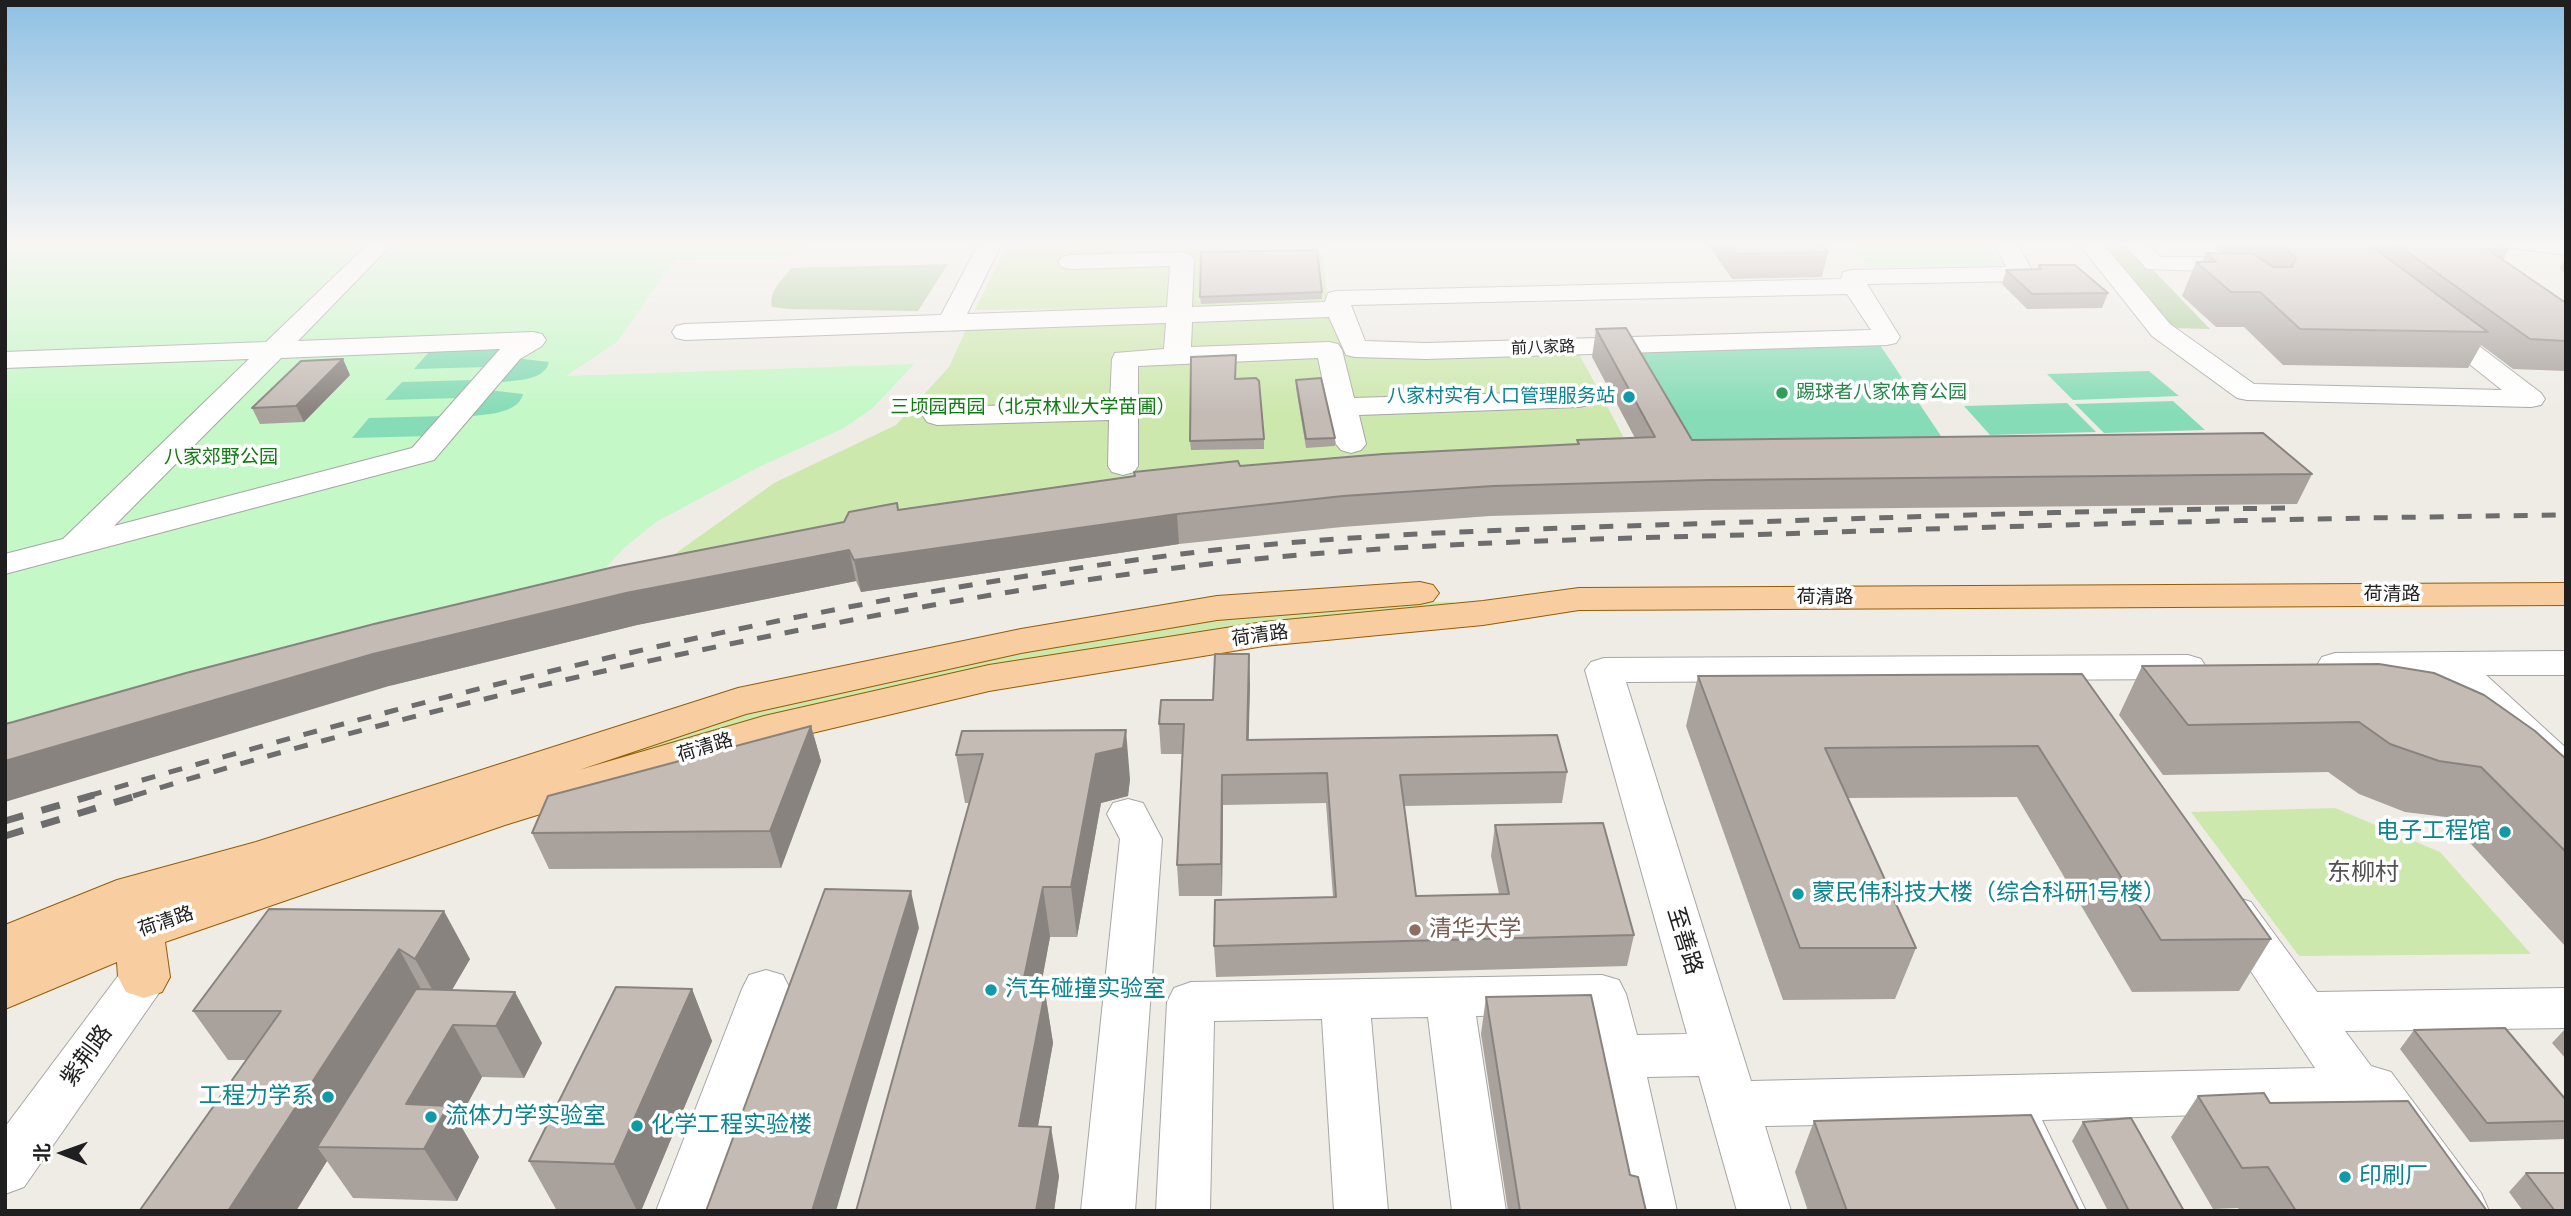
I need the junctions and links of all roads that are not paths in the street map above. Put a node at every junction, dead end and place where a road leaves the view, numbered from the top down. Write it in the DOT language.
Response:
graph roads {
  1 [pos="324,300"];
  2 [pos="962,300"];
  3 [pos="1178,300"];
  4 [pos="1460,300"];
  5 [pos="1865,300"];
  6 [pos="2136,300"];
  7 [pos="1338,304"];
  8 [pos="1177,314"];
  9 [pos="951,321"];
  10 [pos="685,332"];
  11 [pos="272,350"];
  12 [pos="1177,356"];
  13 [pos="5,360"];
  14 [pos="2535,373"];
  15 [pos="1578,399"];
  16 [pos="1342,407"];
  17 [pos="1124,411"];
  18 [pos="937,416"];
  19 [pos="220,434"];
  20 [pos="188,436"];
  21 [pos="1351,444"];
  22 [pos="1123,466"];
  23 [pos="75,546"];
  24 [pos="5,565"];
  25 [pos="2566,574"];
  26 [pos="2566,594"];
  27 [pos="2566,663"];
  28 [pos="2451,664"];
  29 [pos="2215,666"];
  30 [pos="2298,666"];
  31 [pos="2566,771"];
  32 [pos="1128,814"];
  33 [pos="2210,879"];
  34 [pos="139,934"];
  35 [pos="5,947"];
  36 [pos="5,988"];
  37 [pos="766,989"];
  38 [pos="1449,997"];
  39 [pos="1345,999"];
  40 [pos="2566,1008"];
  41 [pos="2304,1013"];
  42 [pos="1718,1055"];
  43 [pos="1618,1056"];
  44 [pos="2358,1089"];
  45 [pos="2005,1099"];
  46 [pos="1732,1104"];
  47 [pos="5,1170"];
  48 [pos="683,1211"];
  49 [pos="1108,1211"];
  50 [pos="1183,1211"];
  51 [pos="1361,1211"];
  52 [pos="1479,1211"];
  53 [pos="1650,1211"];
  54 [pos="1764,1211"];
  55 [pos="2059,1211"];
  56 [pos="2462,1211"];
  1 -- 11 [label="street"];
  2 -- 9 [label="street"];
  3 -- 8 [label="street"];
  4 -- 7 [label="street"];
  5 -- 7 [label="street, 前八家路"];
  6 -- 14 [label="street"];
  7 -- 8 [label="street"];
  8 -- 9 [label="street"];
  8 -- 12 [label="street"];
  9 -- 10 [label="street"];
  11 -- 13 [label="street"];
  11 -- 20 [label="street"];
  11 -- 23 [label="street"];
  12 -- 16 [label="street"];
  12 -- 17 [label="street"];
  15 -- 16 [label="street"];
  16 -- 21 [label="street"];
  17 -- 18 [label="street"];
  17 -- 22 [label="street"];
  19 -- 20 [label="street"];
  20 -- 23 [label="street"];
  23 -- 24 [label="street"];
  25 -- 34 [label="main road, 荷清路"];
  26 -- 34 [label="main road, 荷清路"];
  27 -- 28 [label="street"];
  28 -- 30 [label="street"];
  28 -- 31 [label="street"];
  29 -- 42 [label="street, 至善路"];
  32 -- 49 [label="street"];
  33 -- 41 [label="street"];
  34 -- 35 [label="main road, 荷清路"];
  34 -- 36 [label="main road, 荷清路"];
  34 -- 47 [label="street, 紫荆路"];
  37 -- 48 [label="street"];
  38 -- 39 [label="street"];
  38 -- 43 [label="street"];
  38 -- 52 [label="street"];
  39 -- 50 [label="street"];
  39 -- 51 [label="street"];
  40 -- 41 [label="street"];
  41 -- 44 [label="street"];
  42 -- 43 [label="street"];
  42 -- 46 [label="street, 至善路"];
  43 -- 53 [label="street"];
  44 -- 45 [label="street"];
  44 -- 56 [label="street"];
  45 -- 46 [label="street"];
  45 -- 55 [label="street"];
  46 -- 54 [label="street, 至善路"];
}
